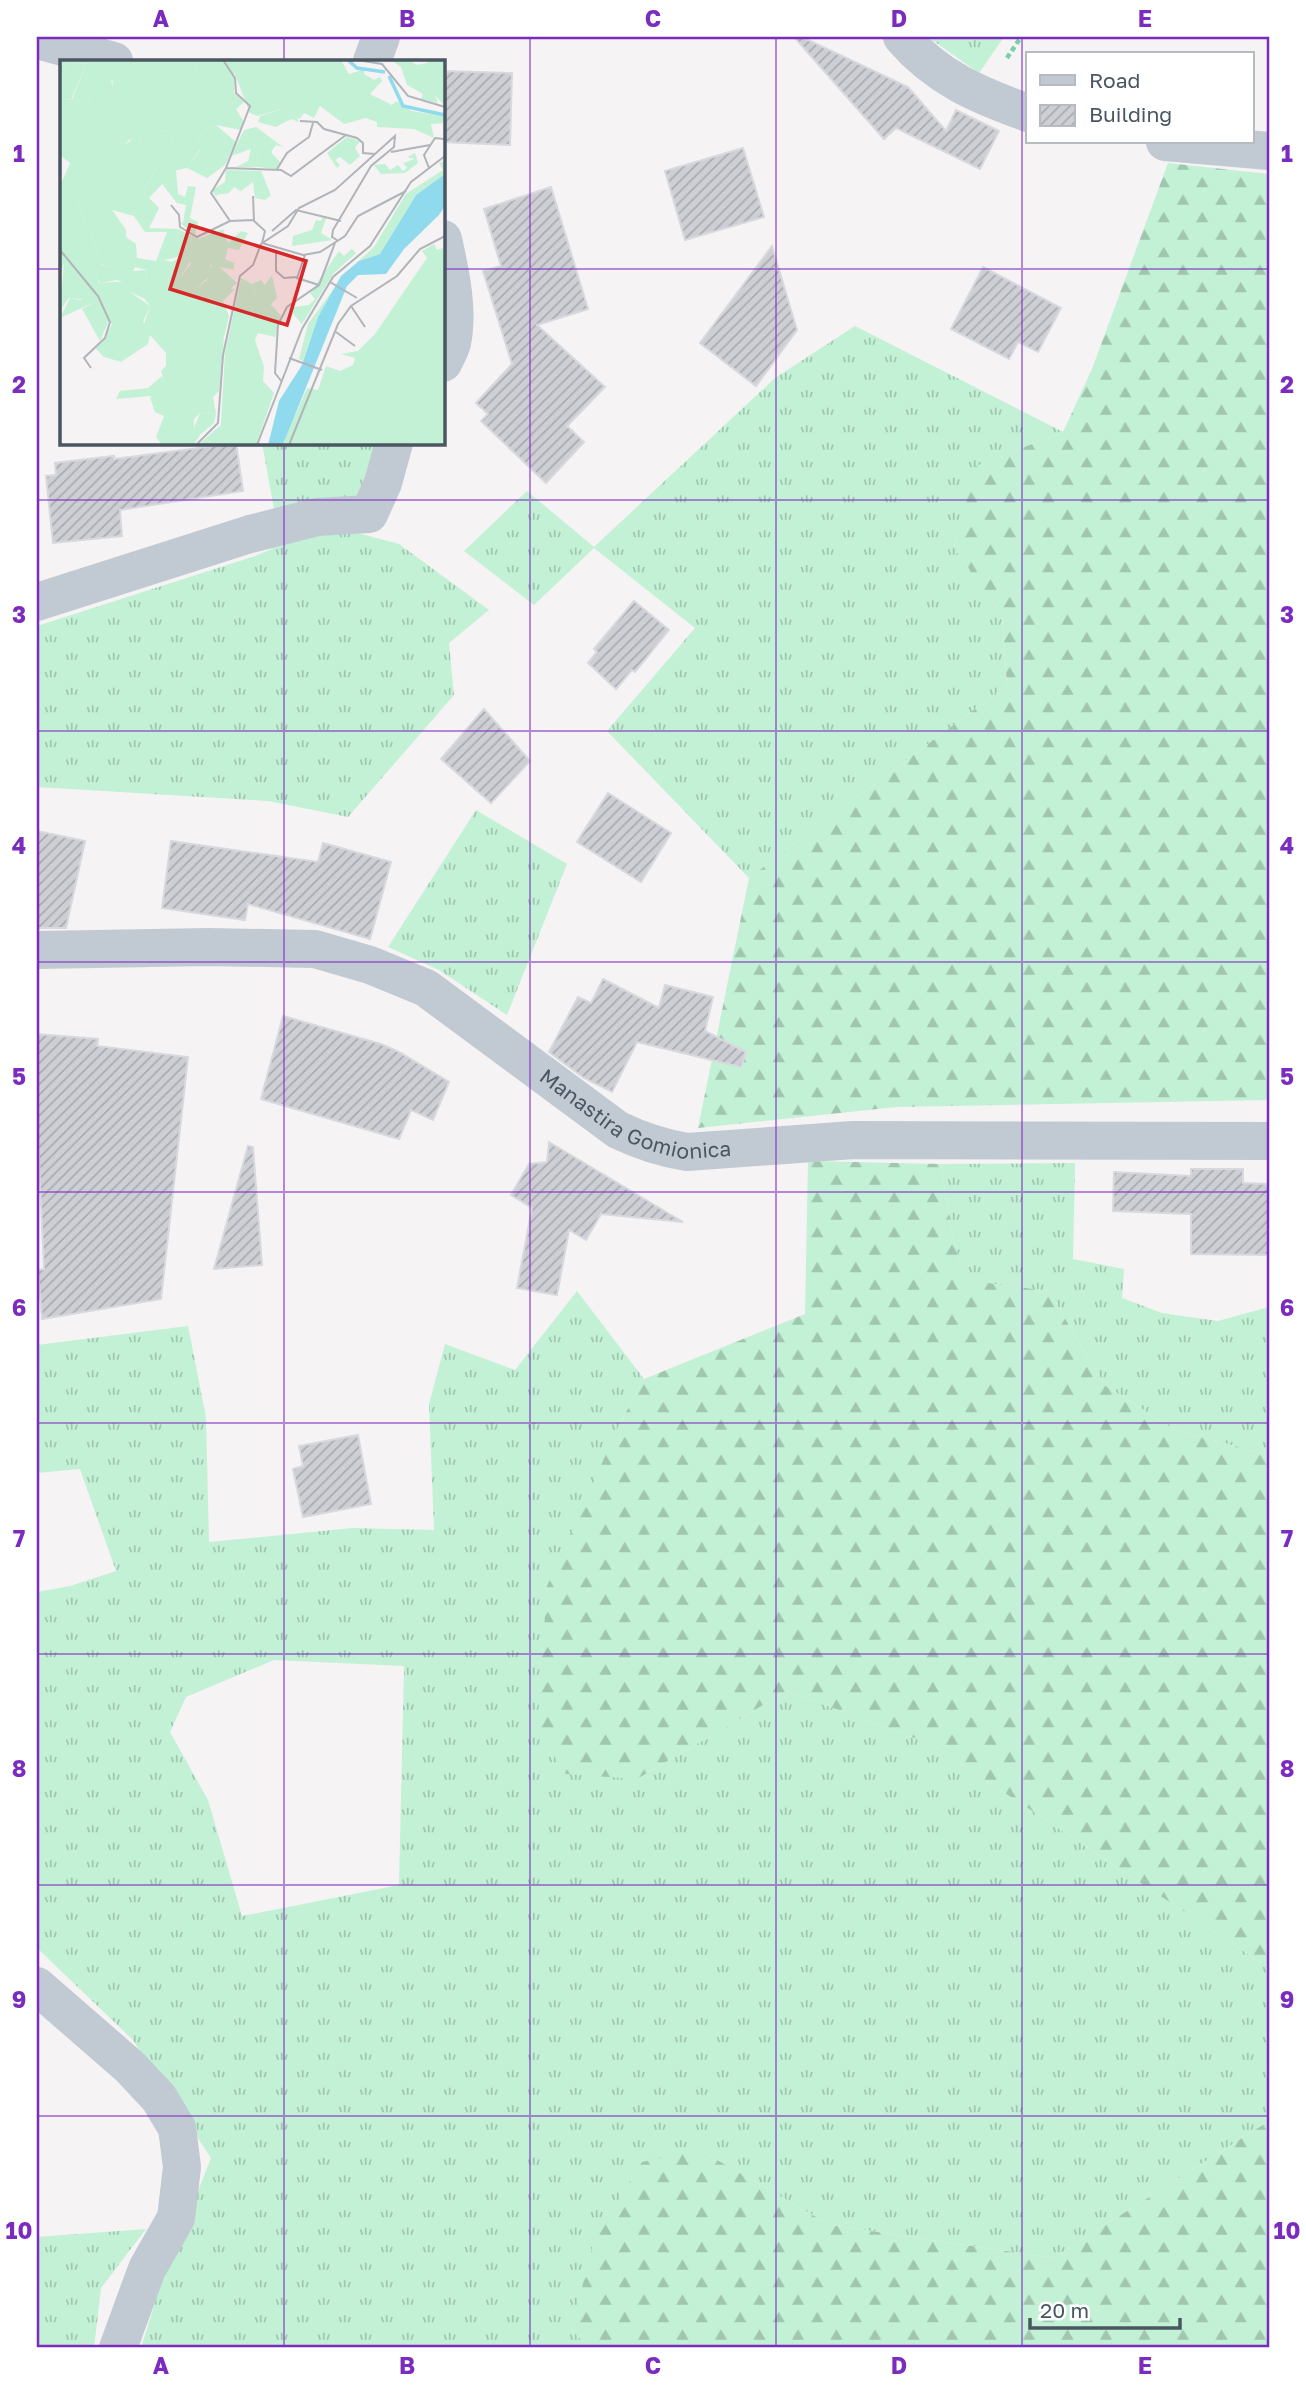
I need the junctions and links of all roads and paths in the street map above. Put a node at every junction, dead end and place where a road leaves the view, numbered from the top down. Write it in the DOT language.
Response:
graph roads {
  1 [pos="381,37"];
  2 [pos="902,37"];
  3 [pos="37,40"];
  4 [pos="110,60"];
  5 [pos="372,60"];
  6 [pos="1026,112"];
  7 [pos="1188,144"];
  8 [pos="1269,151"];
  9 [pos="444,244"];
  10 [pos="444,361"];
  11 [pos="394,444"];
  12 [pos="37,602"];
  13 [pos="37,950"];
  14 [pos="1269,1141"];
  15 [pos="37,1986"];
  16 [pos="118,2348"];
  1 -- 5 [label="street"];
  2 -- 6 [label="street"];
  3 -- 4 [label="street"];
  7 -- 8 [label="street"];
  9 -- 10 [label="street"];
  11 -- 12 [label="street"];
  13 -- 14 [label="street, Manastira Gomionica"];
  15 -- 16 [label="street"];
}
